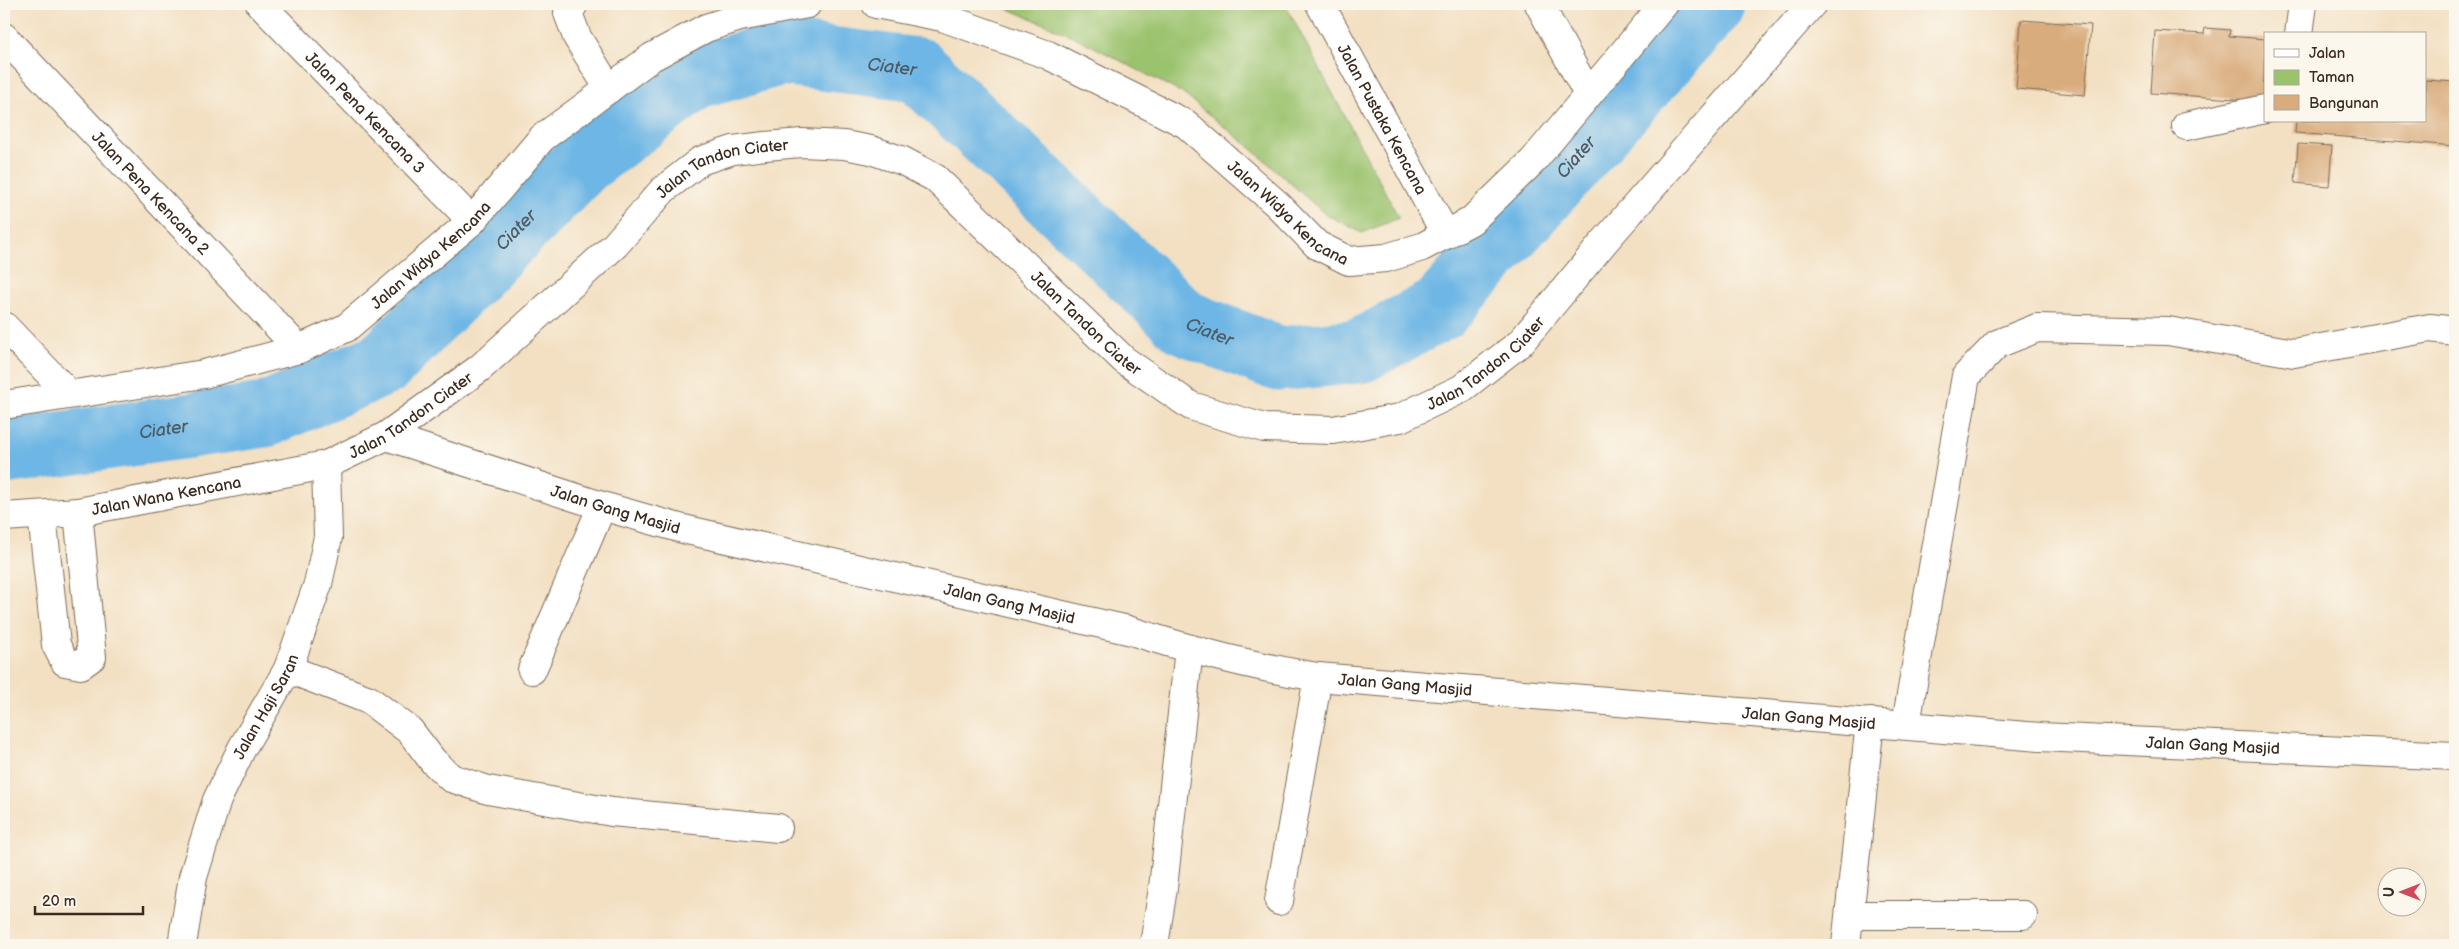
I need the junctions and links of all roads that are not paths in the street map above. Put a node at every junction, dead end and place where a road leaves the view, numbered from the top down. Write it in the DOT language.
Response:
graph roads {
  1 [pos="574,4"];
  2 [pos="807,4"];
  3 [pos="876,4"];
  4 [pos="1320,4"];
  5 [pos="1539,4"];
  6 [pos="1664,4"];
  7 [pos="1812,4"];
  8 [pos="2303,4"];
  9 [pos="273,8"];
  10 [pos="2298,32"];
  11 [pos="4,37"];
  12 [pos="609,89"];
  13 [pos="1588,94"];
  14 [pos="2264,109"];
  15 [pos="2186,126"];
  16 [pos="472,221"];
  17 [pos="1446,235"];
  18 [pos="4,326"];
  19 [pos="2455,331"];
  20 [pos="299,349"];
  21 [pos="69,394"];
  22 [pos="4,405"];
  23 [pos="386,436"];
  24 [pos="326,465"];
  25 [pos="602,506"];
  26 [pos="78,512"];
  27 [pos="42,515"];
  28 [pos="4,517"];
  29 [pos="1189,649"];
  30 [pos="288,669"];
  31 [pos="532,670"];
  32 [pos="1318,677"];
  33 [pos="1870,722"];
  34 [pos="1906,724"];
  35 [pos="2455,756"];
  36 [pos="778,828"];
  37 [pos="1279,901"];
  38 [pos="1851,915"];
  39 [pos="2023,915"];
  40 [pos="182,945"];
  41 [pos="1154,945"];
  42 [pos="1846,945"];
  1 -- 12 [label="street"];
  2 -- 12 [label="street, Jalan Widya Kencana"];
  3 -- 17 [label="street, Jalan Widya Kencana"];
  4 -- 17 [label="street, Jalan Pustaka Kencana"];
  5 -- 13 [label="street"];
  6 -- 13 [label="street, Jalan Widya Kencana"];
  7 -- 23 [label="street, Jalan Tandon Ciater"];
  8 -- 10 [label="street"];
  9 -- 16 [label="street, Jalan Pena Kencana 3"];
  11 -- 20 [label="street, Jalan Pena Kencana 2"];
  12 -- 16 [label="street, Jalan Widya Kencana"];
  13 -- 17 [label="street, Jalan Widya Kencana"];
  14 -- 15 [label="street"];
  16 -- 20 [label="street, Jalan Widya Kencana"];
  18 -- 21 [label="street"];
  19 -- 34 [label="street"];
  20 -- 21 [label="street, Jalan Widya Kencana"];
  21 -- 22 [label="street, Jalan Widya Kencana"];
  23 -- 24 [label="street, Jalan Tandon Ciater"];
  23 -- 25 [label="street, Jalan Gang Masjid"];
  24 -- 26 [label="street, Jalan Wana Kencana"];
  24 -- 30 [label="street, Jalan Haji Saran"];
  25 -- 29 [label="street, Jalan Gang Masjid"];
  25 -- 31 [label="street"];
  26 -- 27 [label="street, Jalan Wana Kencana"];
  26 -- 27 [label="street"];
  27 -- 28 [label="street, Jalan Wana Kencana"];
  29 -- 32 [label="street, Jalan Gang Masjid"];
  29 -- 41 [label="street"];
  30 -- 36 [label="street"];
  30 -- 40 [label="street, Jalan Haji Saran"];
  32 -- 33 [label="street, Jalan Gang Masjid"];
  32 -- 37 [label="street"];
  33 -- 34 [label="street, Jalan Gang Masjid"];
  33 -- 38 [label="street"];
  34 -- 35 [label="street, Jalan Gang Masjid"];
  38 -- 39 [label="street"];
  38 -- 42 [label="street"];
}
